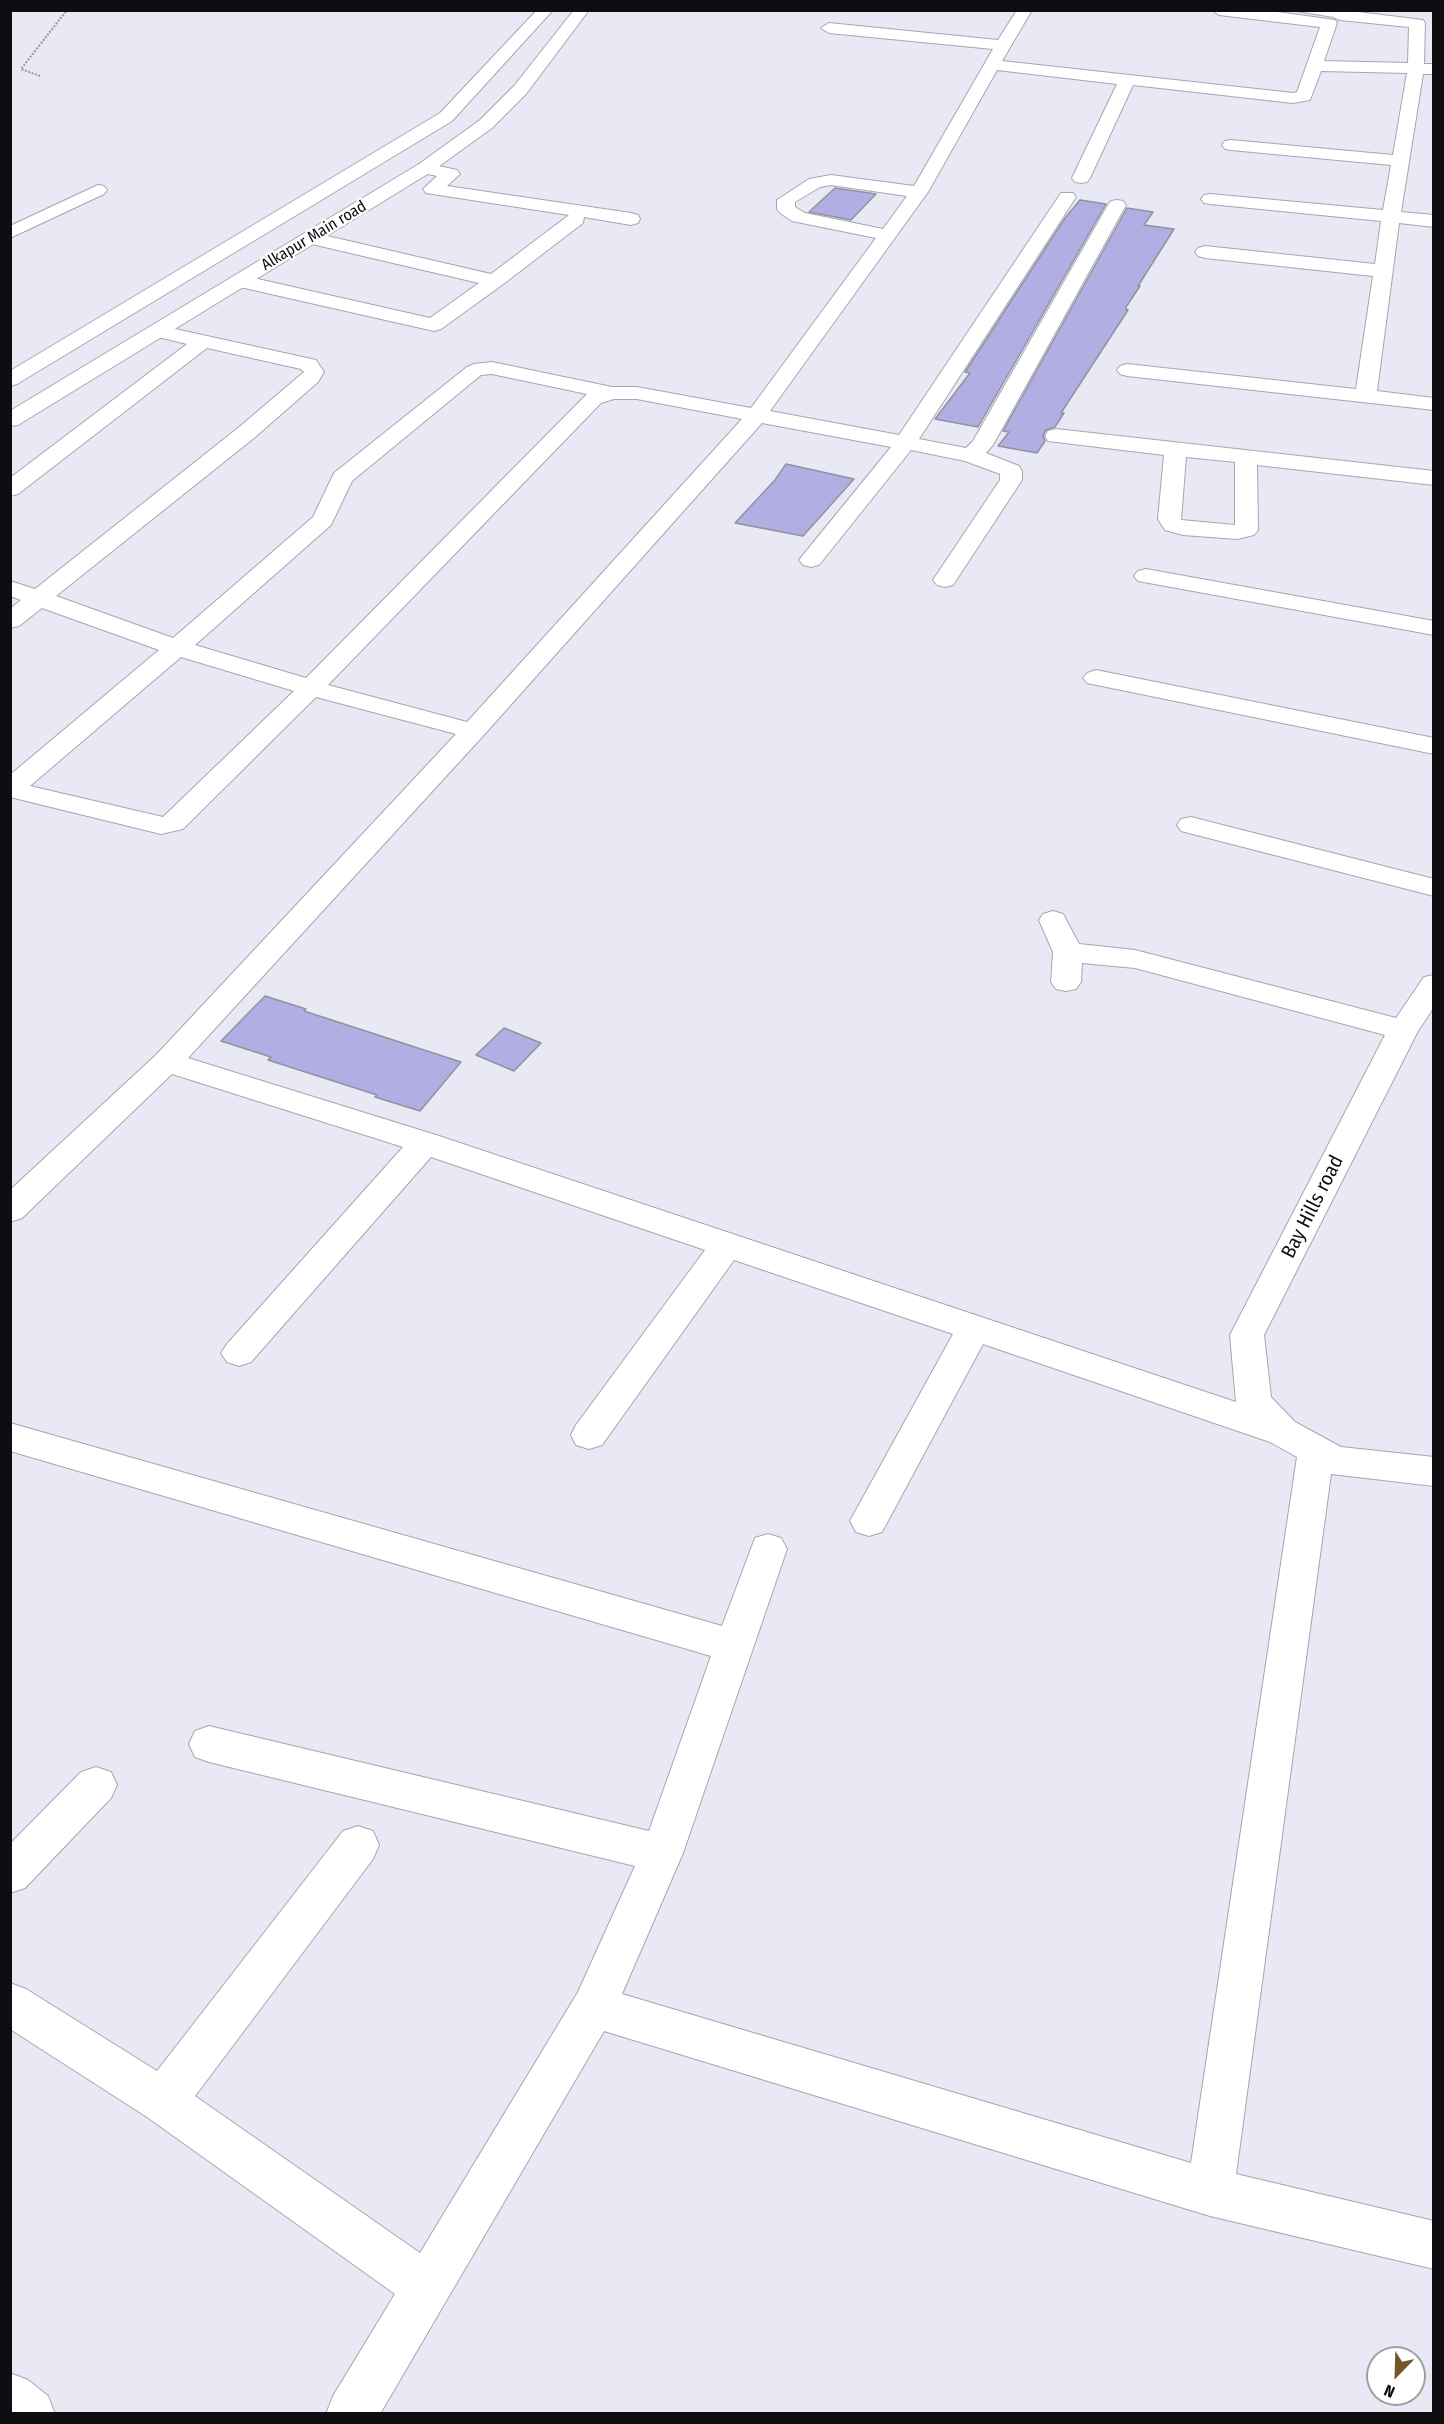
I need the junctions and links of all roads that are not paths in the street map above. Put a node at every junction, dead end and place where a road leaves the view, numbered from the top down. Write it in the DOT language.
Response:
graph roads {
  1 [pos="546,10"];
  2 [pos="582,10"];
  3 [pos="1220,10"];
  4 [pos="1294,10"];
  5 [pos="1340,15"];
  6 [pos="913,19"];
  7 [pos="1029,20"];
  8 [pos="829,28"];
  9 [pos="1002,54"];
  10 [pos="1315,66"];
  11 [pos="1425,69"];
  12 [pos="1127,80"];
  13 [pos="453,110"];
  14 [pos="495,114"];
  15 [pos="1231,145"];
  16 [pos="1400,161"];
  17 [pos="425,168"];
  18 [pos="1081,177"];
  19 [pos="98,190"];
  20 [pos="919,192"];
  21 [pos="1067,197"];
  22 [pos="1210,199"];
  23 [pos="1117,205"];
  24 [pos="1391,217"];
  25 [pos="576,219"];
  26 [pos="631,219"];
  27 [pos="1434,221"];
  28 [pos="10,233"];
  29 [pos="888,235"];
  30 [pos="310,238"];
  31 [pos="1205,252"];
  32 [pos="1384,271"];
  33 [pos="240,281"];
  34 [pos="495,281"];
  35 [pos="157,331"];
  36 [pos="202,342"];
  37 [pos="1127,369"];
  38 [pos="10,380"];
  39 [pos="612,393"];
  40 [pos="1366,396"];
  41 [pos="1434,404"];
  42 [pos="757,415"];
  43 [pos="10,420"];
  44 [pos="1056,436"];
  45 [pos="905,443"];
  46 [pos="1176,449"];
  47 [pos="971,455"];
  48 [pos="1246,457"];
  49 [pos="1434,478"];
  50 [pos="10,489"];
  51 [pos="811,560"];
  52 [pos="1146,576"];
  53 [pos="945,580"];
  54 [pos="10,588"];
  55 [pos="39,598"];
  56 [pos="10,621"];
  57 [pos="1434,628"];
  58 [pos="177,648"];
  59 [pos="1096,678"];
  60 [pos="311,688"];
  61 [pos="473,731"];
  62 [pos="1434,746"];
  63 [pos="10,789"];
  64 [pos="1191,825"];
  65 [pos="1434,888"];
  66 [pos="1053,920"];
  67 [pos="1068,952"];
  68 [pos="1066,982"];
  69 [pos="1434,984"];
  70 [pos="1403,1030"];
  71 [pos="167,1062"];
  72 [pos="425,1143"];
  73 [pos="10,1210"];
  74 [pos="727,1244"];
  75 [pos="974,1328"];
  76 [pos="239,1353"];
  77 [pos="589,1435"];
  78 [pos="10,1437"];
  79 [pos="1300,1442"];
  80 [pos="1434,1473"];
  81 [pos="870,1521"];
  82 [pos="768,1549"];
  83 [pos="734,1646"];
  84 [pos="209,1744"];
  85 [pos="96,1785"];
  86 [pos="358,1845"];
  87 [pos="662,1853"];
  88 [pos="10,1874"];
  89 [pos="10,2004"];
  90 [pos="594,2007"];
  91 [pos="163,2101"];
  92 [pos="1210,2192"];
  93 [pos="1434,2245"];
  94 [pos="426,2286"];
  95 [pos="10,2398"];
  96 [pos="30,2414"];
  97 [pos="351,2414"];
  1 -- 13 [label="street, Alkapur Main road"];
  2 -- 14 [label="street, Alkapur Main road"];
  3 -- 10 [label="street"];
  4 -- 5 [label="lane"];
  5 -- 11 [label="street"];
  6 -- 9 [label="street"];
  7 -- 9 [label="street"];
  8 -- 9 [label="street"];
  9 -- 12 [label="street"];
  9 -- 20 [label="street"];
  10 -- 11 [label="street"];
  10 -- 12 [label="street"];
  11 -- 16 [label="street"];
  12 -- 18 [label="street"];
  13 -- 14 [label="street"];
  13 -- 38 [label="street, Alkapur Main road"];
  14 -- 17 [label="street, Alkapur Main road"];
  15 -- 16 [label="street"];
  16 -- 24 [label="street"];
  17 -- 26 [label="street"];
  17 -- 30 [label="street, Alkapur Main road"];
  19 -- 28 [label="street"];
  20 -- 29 [label="street"];
  20 -- 29 [label="street"];
  21 -- 45 [label="street"];
  22 -- 24 [label="street"];
  23 -- 47 [label="street"];
  24 -- 27 [label="street"];
  24 -- 32 [label="street"];
  25 -- 34 [label="street"];
  29 -- 42 [label="street"];
  30 -- 33 [label="street, Alkapur Main road"];
  30 -- 34 [label="street"];
  31 -- 32 [label="street"];
  32 -- 40 [label="street"];
  33 -- 34 [label="street"];
  33 -- 35 [label="street, Alkapur Main road"];
  35 -- 36 [label="street"];
  35 -- 43 [label="street, Alkapur Main road"];
  36 -- 50 [label="street"];
  36 -- 55 [label="street"];
  37 -- 40 [label="street"];
  39 -- 42 [label="street"];
  39 -- 58 [label="street"];
  39 -- 60 [label="street"];
  40 -- 41 [label="street"];
  42 -- 45 [label="street"];
  42 -- 61 [label="street"];
  44 -- 46 [label="street"];
  45 -- 47 [label="street"];
  45 -- 51 [label="street"];
  46 -- 48 [label="street"];
  46 -- 48 [label="street"];
  47 -- 53 [label="street"];
  48 -- 49 [label="street"];
  52 -- 57 [label="street"];
  54 -- 55 [label="street"];
  55 -- 56 [label="street"];
  55 -- 58 [label="street"];
  58 -- 60 [label="street"];
  58 -- 63 [label="street"];
  59 -- 62 [label="street"];
  60 -- 61 [label="street"];
  60 -- 63 [label="street"];
  61 -- 71 [label="street"];
  64 -- 65 [label="street"];
  66 -- 67 [label="street"];
  67 -- 68 [label="street"];
  67 -- 70 [label="street"];
  69 -- 70 [label="street, Bay Hills road"];
  70 -- 79 [label="street, Bay Hills road"];
  71 -- 72 [label="street"];
  71 -- 73 [label="street"];
  72 -- 74 [label="street"];
  72 -- 76 [label="street"];
  74 -- 75 [label="street"];
  74 -- 77 [label="street"];
  75 -- 79 [label="street"];
  75 -- 81 [label="street"];
  78 -- 83 [label="street"];
  79 -- 80 [label="street"];
  79 -- 92 [label="street"];
  82 -- 83 [label="street"];
  83 -- 87 [label="street"];
  84 -- 87 [label="street"];
  85 -- 88 [label="street"];
  86 -- 91 [label="street"];
  87 -- 90 [label="street"];
  89 -- 91 [label="street"];
  90 -- 92 [label="street"];
  90 -- 94 [label="street"];
  91 -- 94 [label="street"];
  92 -- 93 [label="street"];
  94 -- 97 [label="street"];
  95 -- 96 [label="street"];
}
